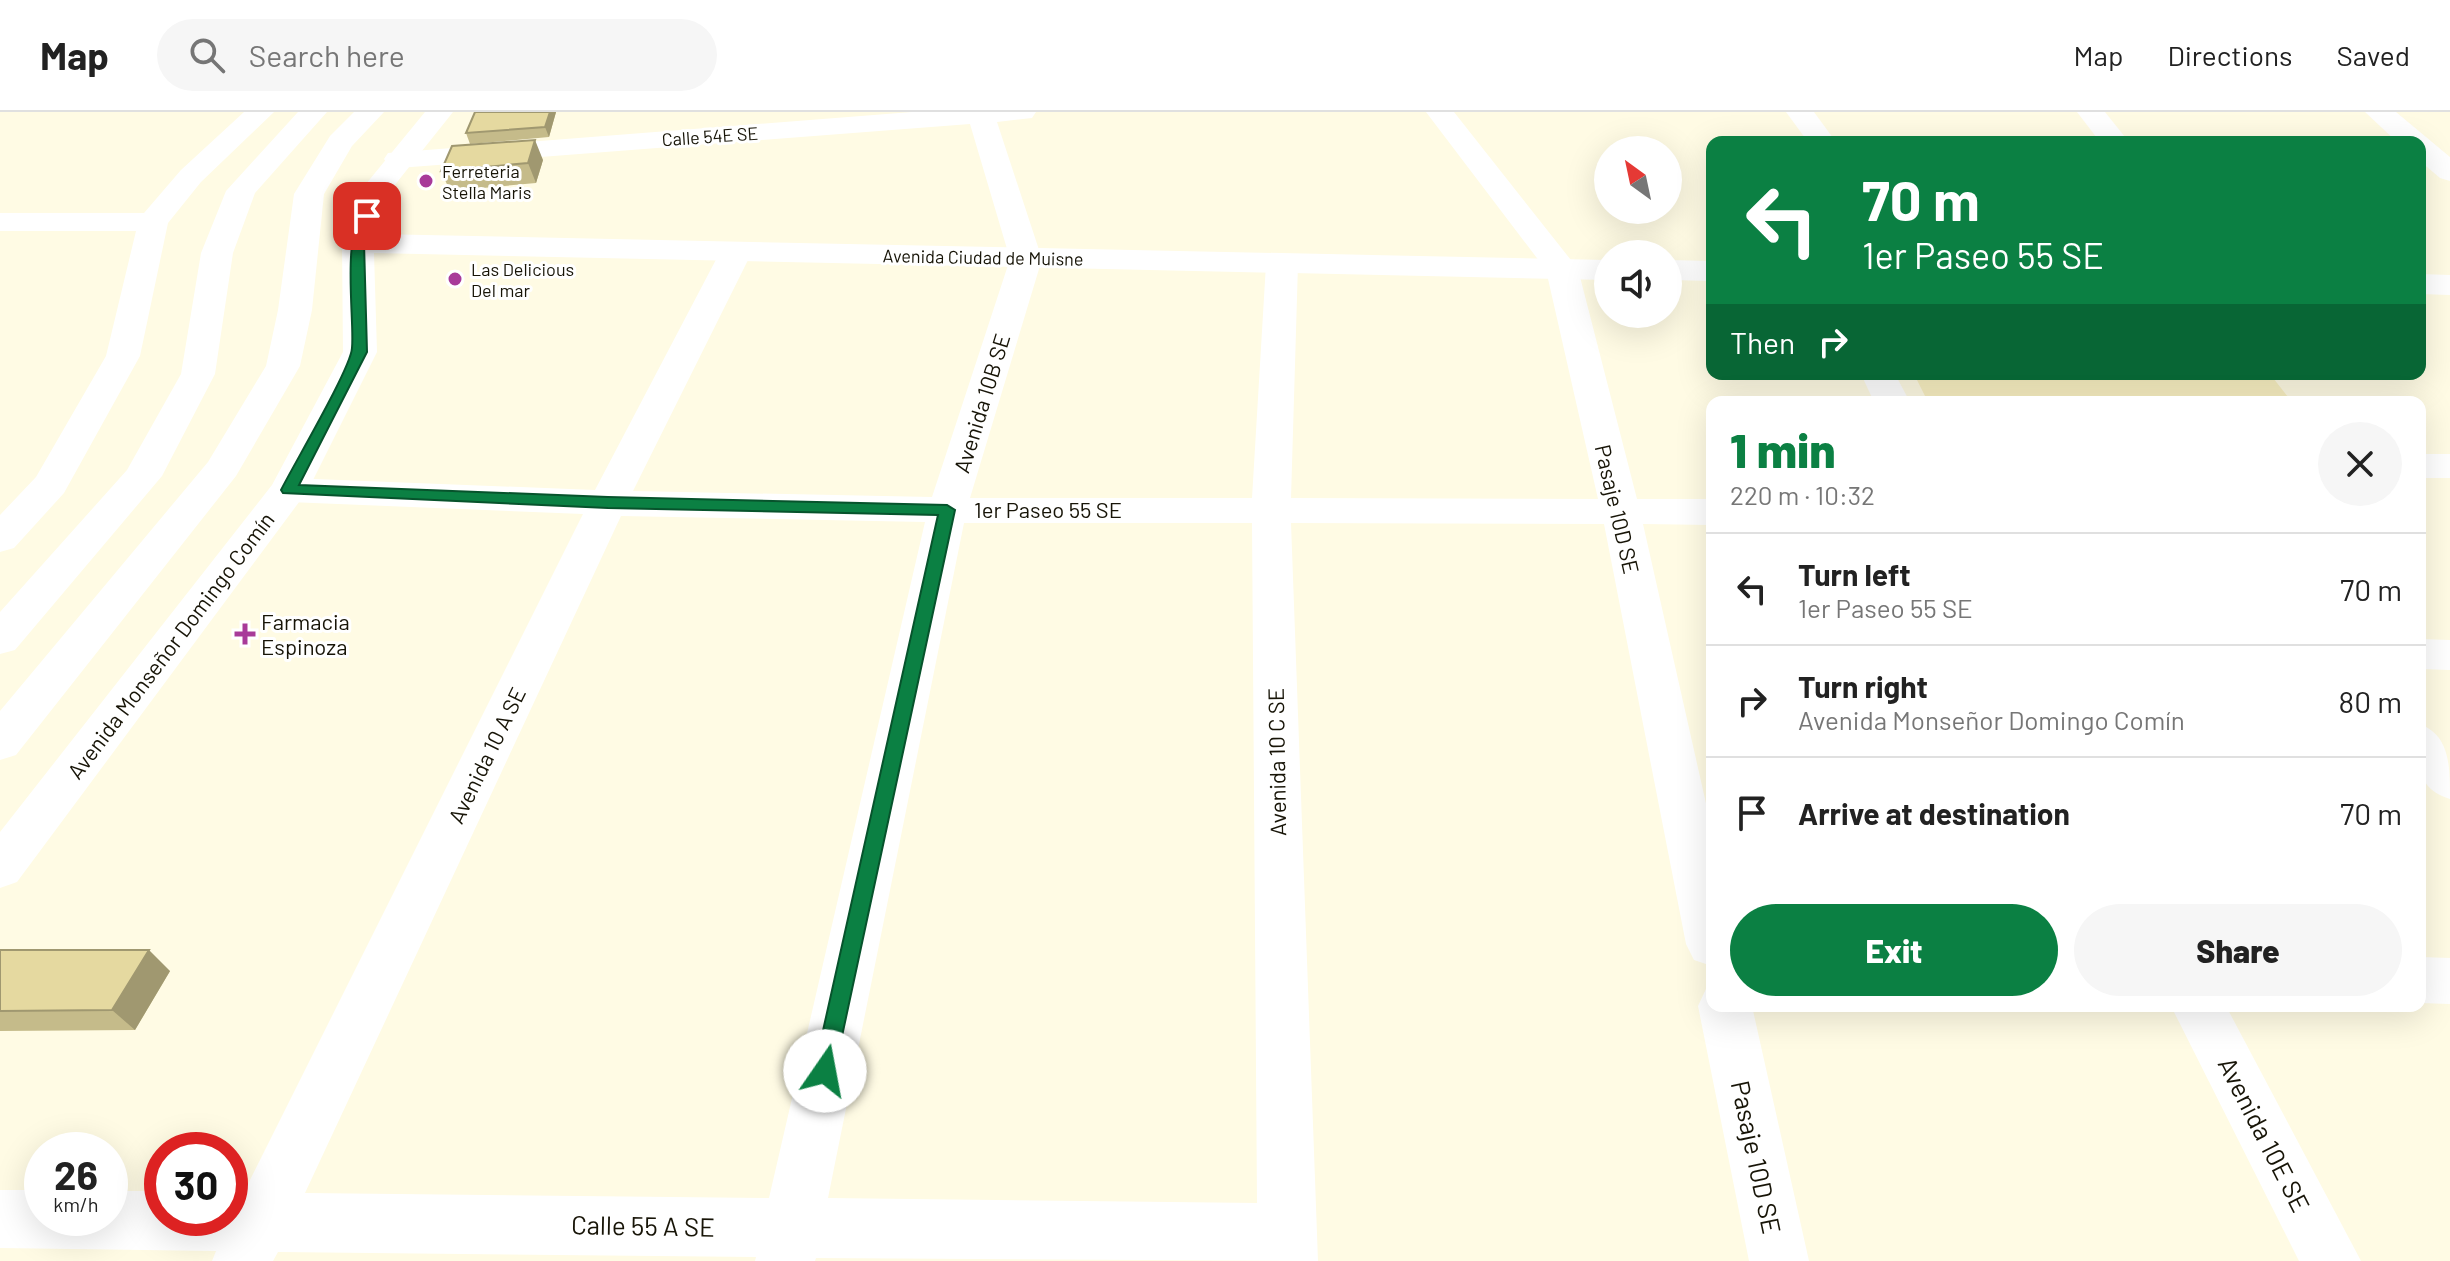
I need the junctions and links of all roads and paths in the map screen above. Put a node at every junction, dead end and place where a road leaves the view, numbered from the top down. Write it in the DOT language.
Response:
graph roads {
  1 [pos="260,112"];
  2 [pos="313,112"];
  3 [pos="370,112"];
  4 [pos="439,112"];
  5 [pos="1440,112"];
  6 [pos="1800,112"];
  7 [pos="2091,112"];
  8 [pos="2379,112"];
  9 [pos="994,113"];
  10 [pos="1818,136"];
  11 [pos="2110,136"];
  12 [pos="2407,136"];
  13 [pos="2426,152"];
  14 [pos="398,159"];
  15 [pos="2450,172"];
  16 [pos="0,222"];
  17 [pos="153,222"];
  18 [pos="358,243"];
  19 [pos="736,252"];
  20 [pos="1026,259"];
  21 [pos="1282,264"];
  22 [pos="1562,269"];
  23 [pos="1594,270"];
  24 [pos="1682,270"];
  25 [pos="1706,271"];
  26 [pos="2426,284"];
  27 [pos="2450,285"];
  28 [pos="2426,466"];
  29 [pos="2450,466"];
  30 [pos="289,490"];
  31 [pos="608,503"];
  32 [pos="1271,508"];
  33 [pos="1620,509"];
  34 [pos="947,510"];
  35 [pos="1706,512"];
  36 [pos="0,539"];
  37 [pos="0,639"];
  38 [pos="2426,654"];
  39 [pos="2450,655"];
  40 [pos="0,743"];
  41 [pos="2426,749"];
  42 [pos="2450,781"];
  43 [pos="0,868"];
  44 [pos="1706,916"];
  45 [pos="2426,980"];
  46 [pos="2450,981"];
  47 [pos="1726,1012"];
  48 [pos="2201,1012"];
  49 [pos="0,1219"];
  50 [pos="252,1240"];
  51 [pos="788,1244"];
  52 [pos="1287,1247"];
  53 [pos="1779,1261"];
  54 [pos="2331,1261"];
  1 -- 17 [label="street"];
  2 -- 37 [label="street"];
  3 -- 40 [label="street"];
  4 -- 14 [label="street, Avenida Monseñor Domingo Comín"];
  5 -- 22 [label="street, Pasaje 10D SE"];
  6 -- 10 [label="street"];
  7 -- 11 [label="street"];
  8 -- 12 [label="street"];
  9 -- 14 [label="street, Calle 54E SE"];
  9 -- 20 [label="street"];
  13 -- 15 [label="street"];
  14 -- 18 [label="street, Avenida Monseñor Domingo Comín"];
  16 -- 17 [label="street"];
  17 -- 36 [label="street"];
  18 -- 19 [label="street, Avenida Ciudad de Muisne"];
  18 -- 30 [label="street, Avenida Monseñor Domingo Comín"];
  19 -- 20 [label="street, Avenida Ciudad de Muisne"];
  19 -- 31 [label="street, Avenida 10 A SE"];
  20 -- 21 [label="street, Avenida Ciudad de Muisne"];
  20 -- 34 [label="street, Avenida 10B SE"];
  21 -- 22 [label="street, Avenida Ciudad de Muisne"];
  21 -- 32 [label="street, Avenida 10 C SE"];
  22 -- 23 [label="street, Avenida Ciudad de Muisne"];
  22 -- 33 [label="street, Pasaje 10D SE"];
  24 -- 25 [label="street"];
  26 -- 27 [label="street"];
  28 -- 29 [label="street"];
  30 -- 31 [label="street, 1er Paseo 55 SE"];
  30 -- 43 [label="street, Avenida Monseñor Domingo Comín"];
  31 -- 34 [label="street, 1er Paseo 55 SE"];
  31 -- 50 [label="street, Avenida 10 A SE"];
  32 -- 33 [label="street, 1er Paseo 55 SE"];
  32 -- 34 [label="street, 1er Paseo 55 SE"];
  32 -- 52 [label="street, Avenida 10 C SE"];
  33 -- 35 [label="street, 1er Paseo 55 SE"];
  33 -- 44 [label="street, Pasaje 10D SE"];
  34 -- 51 [label="street, Avenida 10B SE"];
  38 -- 39 [label="street"];
  41 -- 42 [label="street"];
  45 -- 46 [label="street"];
  47 -- 53 [label="street, Pasaje 10D SE"];
  48 -- 54 [label="street, Avenida 10E SE"];
  49 -- 50 [label="street, Calle 55 A SE"];
  50 -- 51 [label="street, Calle 55 A SE"];
  51 -- 52 [label="street, Calle 55 A SE"];
}
